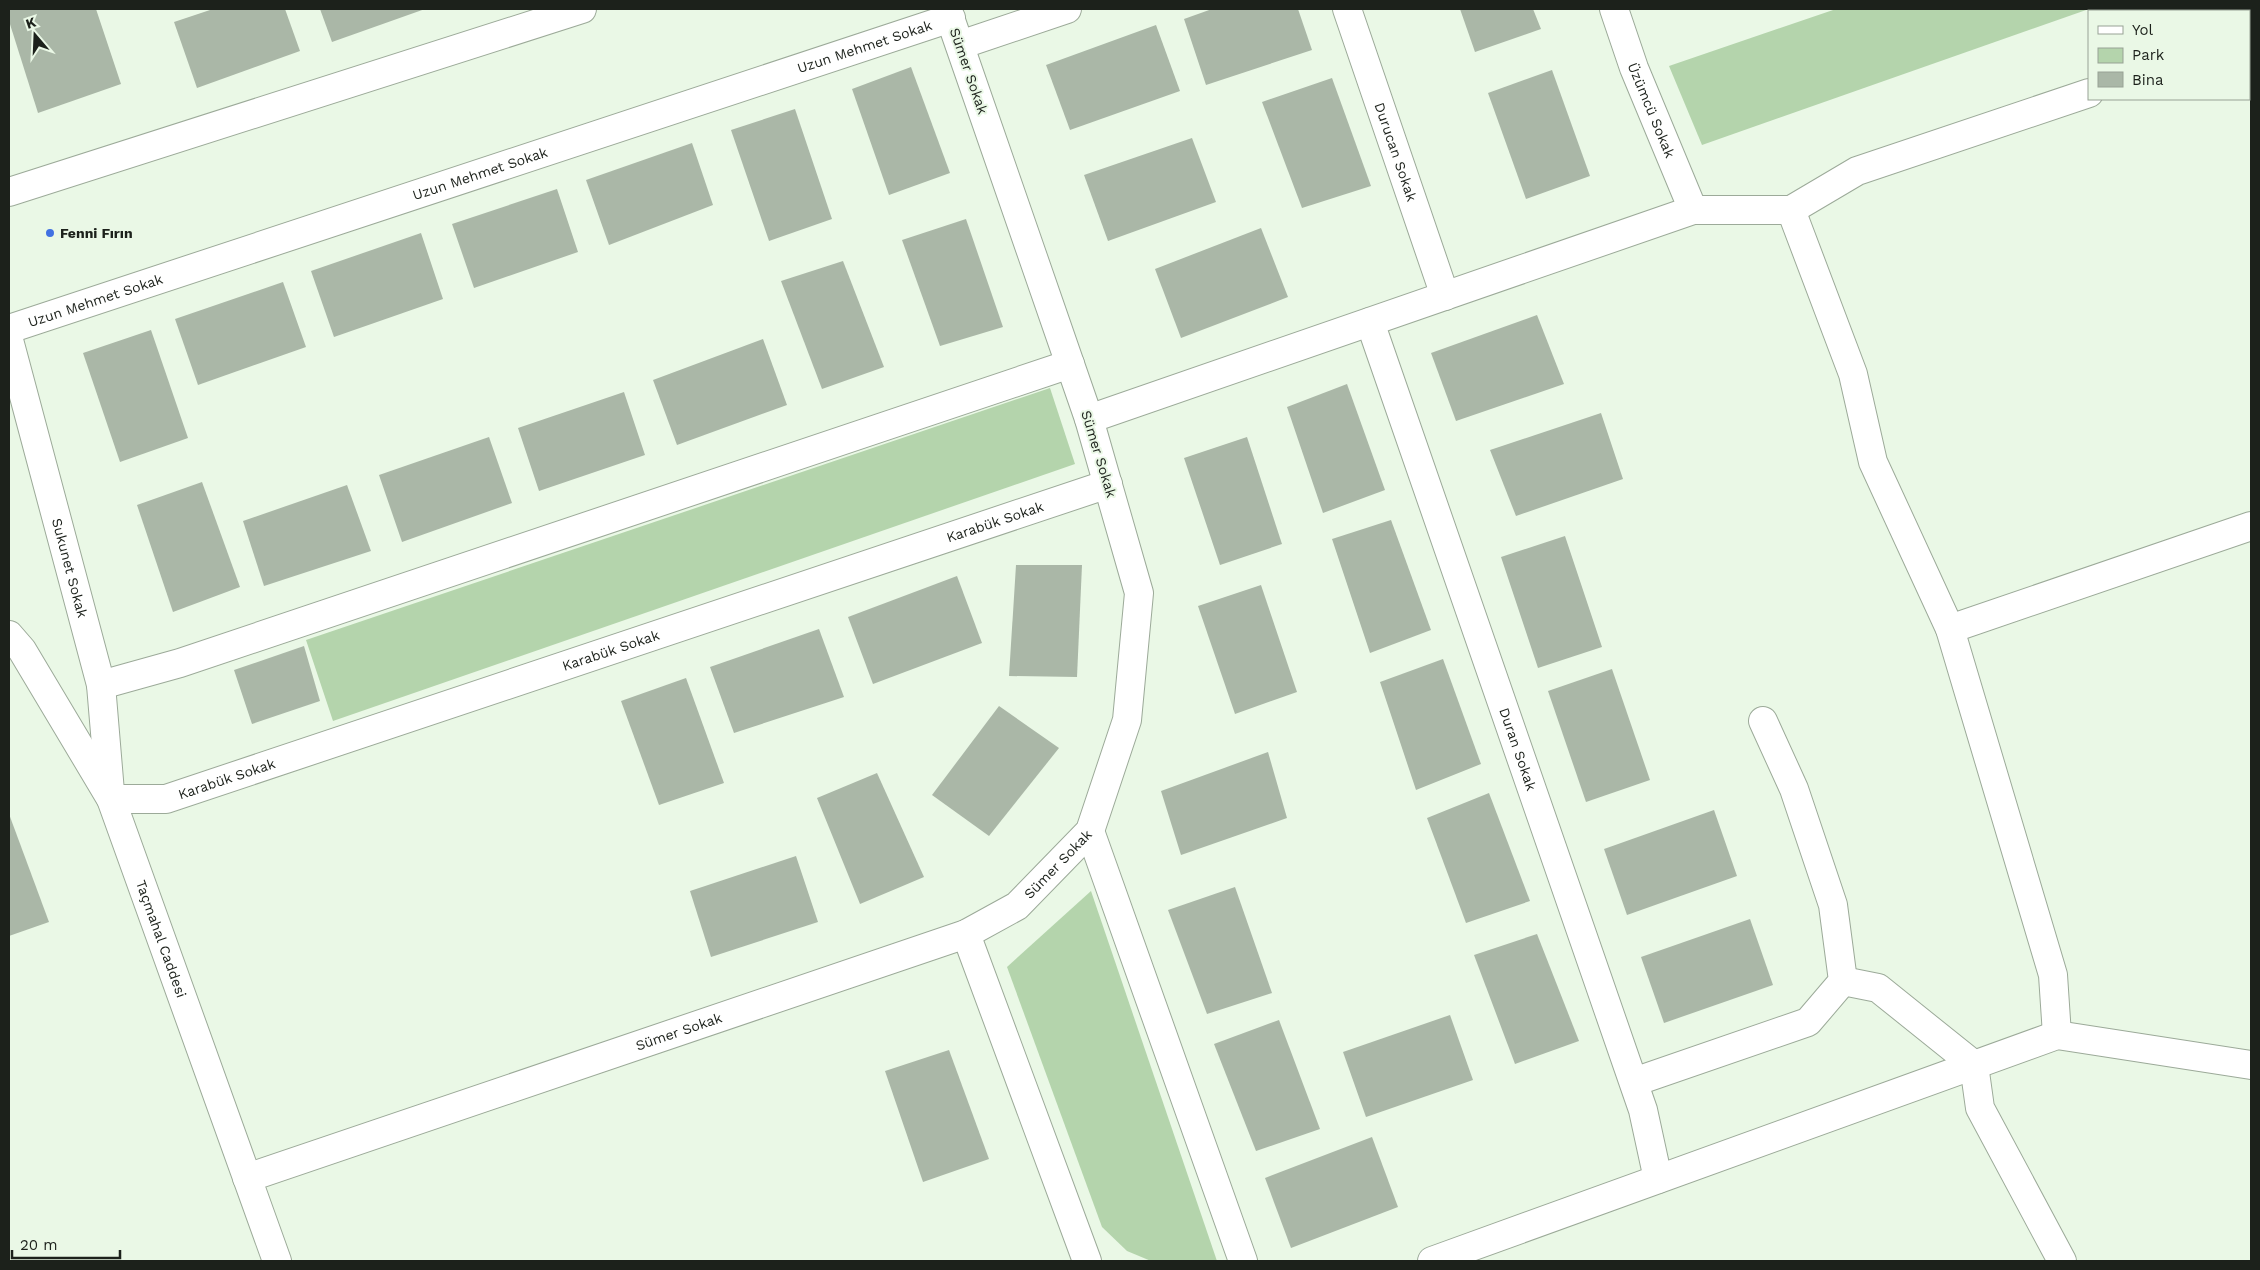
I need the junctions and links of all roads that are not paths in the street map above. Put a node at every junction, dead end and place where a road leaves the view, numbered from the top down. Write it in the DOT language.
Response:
graph roads {
  1 [pos="582,9"];
  2 [pos="1067,9"];
  3 [pos="1347,9"];
  4 [pos="1614,9"];
  5 [pos="949,14"];
  6 [pos="960,45"];
  7 [pos="2088,93"];
  8 [pos="9,192"];
  9 [pos="1693,210"];
  10 [pos="1791,210"];
  11 [pos="1445,296"];
  12 [pos="1370,322"];
  13 [pos="9,329"];
  14 [pos="9,340"];
  15 [pos="1070,364"];
  16 [pos="1089,420"];
  17 [pos="1108,484"];
  18 [pos="2251,526"];
  19 [pos="9,626"];
  20 [pos="1950,629"];
  21 [pos="16,643"];
  22 [pos="101,685"];
  23 [pos="1763,721"];
  24 [pos="111,799"];
  25 [pos="1090,831"];
  26 [pos="966,934"];
  27 [pos="1843,981"];
  28 [pos="2057,1035"];
  29 [pos="1974,1065"];
  30 [pos="2251,1065"];
  31 [pos="1634,1082"];
  32 [pos="247,1178"];
  33 [pos="1658,1179"];
  34 [pos="1083,1250"];
  35 [pos="277,1261"];
  36 [pos="1101,1261"];
  37 [pos="1244,1261"];
  38 [pos="1432,1261"];
  39 [pos="2062,1261"];
  1 -- 8 [label="street"];
  2 -- 6 [label="street"];
  3 -- 11 [label="street, Durucan Sokak"];
  4 -- 9 [label="street, Üzümcü Sokak"];
  5 -- 6 [label="street, Sümer Sokak"];
  5 -- 13 [label="street, Uzun Mehmet Sokak"];
  6 -- 15 [label="street, Sümer Sokak"];
  7 -- 10 [label="street"];
  9 -- 10 [label="street"];
  9 -- 11 [label="street"];
  10 -- 20 [label="street"];
  11 -- 12 [label="street"];
  12 -- 16 [label="street"];
  12 -- 31 [label="street, Duran Sokak"];
  14 -- 22 [label="street, Sukunet Sokak"];
  15 -- 16 [label="street, Sümer Sokak"];
  15 -- 22 [label="street"];
  16 -- 17 [label="street, Sümer Sokak"];
  17 -- 24 [label="street, Karabük Sokak"];
  17 -- 25 [label="street, Sümer Sokak"];
  18 -- 20 [label="street"];
  19 -- 21 [label="street, Taçmahal Caddesi"];
  20 -- 28 [label="street"];
  21 -- 24 [label="street, Taçmahal Caddesi"];
  22 -- 24 [label="street, Sukunet Sokak"];
  23 -- 27 [label="street"];
  24 -- 32 [label="street, Taçmahal Caddesi"];
  25 -- 26 [label="street, Sümer Sokak"];
  25 -- 37 [label="street"];
  26 -- 32 [label="street, Sümer Sokak"];
  26 -- 34 [label="street"];
  27 -- 29 [label="street"];
  27 -- 31 [label="street"];
  28 -- 29 [label="street"];
  28 -- 30 [label="street"];
  29 -- 33 [label="street"];
  29 -- 39 [label="street"];
  31 -- 33 [label="street, Duran Sokak"];
  32 -- 35 [label="street, Taçmahal Caddesi"];
  33 -- 38 [label="street"];
  34 -- 36 [label="street"];
}
